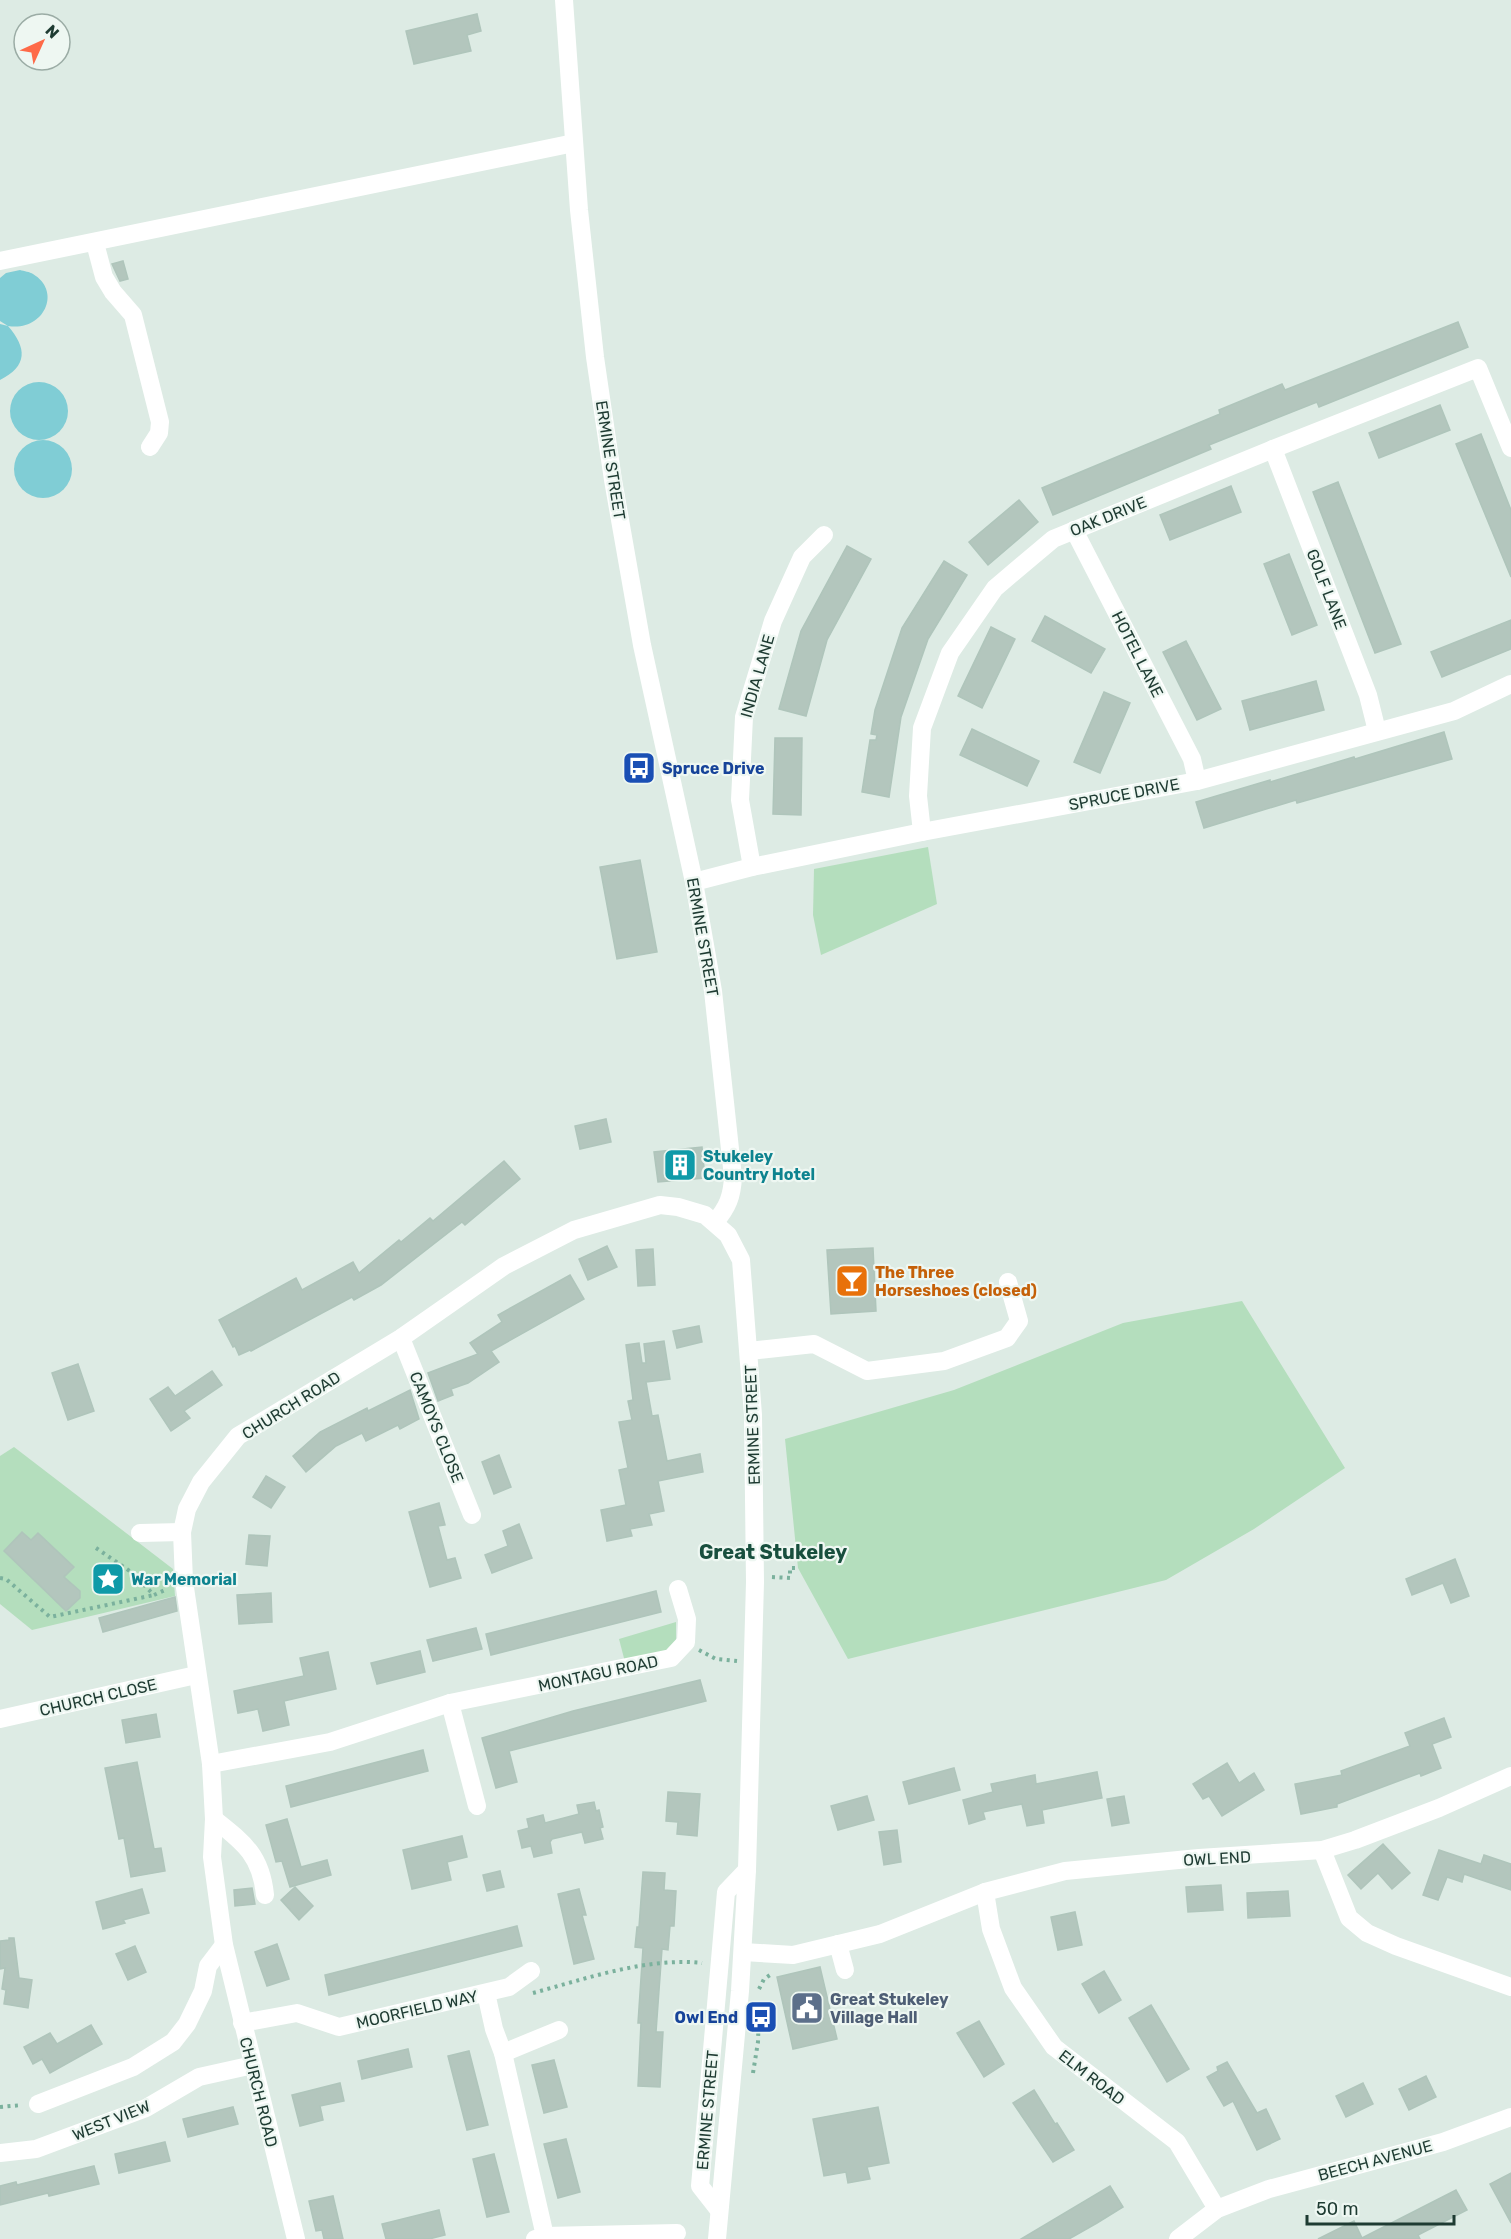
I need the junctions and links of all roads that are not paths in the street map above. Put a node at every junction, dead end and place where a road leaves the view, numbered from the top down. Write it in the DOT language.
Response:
graph roads {
  1 [pos="564,0"];
  2 [pos="574,142"];
  3 [pos="95,243"];
  4 [pos="0,261"];
  5 [pos="150,447"];
  6 [pos="1511,448"];
  7 [pos="1273,449"];
  8 [pos="1074,530"];
  9 [pos="824,535"];
  10 [pos="1511,684"];
  11 [pos="1377,731"];
  12 [pos="1197,781"];
  13 [pos="922,832"];
  14 [pos="752,867"];
  15 [pos="693,882"];
  16 [pos="715,1222"];
  17 [pos="1008,1282"];
  18 [pos="401,1338"];
  19 [pos="749,1352"];
  20 [pos="472,1515"];
  21 [pos="182,1532"];
  22 [pos="140,1533"];
  23 [pos="678,1589"];
  24 [pos="196,1675"];
  25 [pos="450,1703"];
  26 [pos="0,1719"];
  27 [pos="211,1764"];
  28 [pos="1511,1776"];
  29 [pos="477,1806"];
  30 [pos="214,1819"];
  31 [pos="1322,1850"];
  32 [pos="747,1870"];
  33 [pos="985,1892"];
  34 [pos="265,1895"];
  35 [pos="838,1944"];
  36 [pos="224,1945"];
  37 [pos="743,1952"];
  38 [pos="845,1970"];
  39 [pos="531,1971"];
  40 [pos="1511,1987"];
  41 [pos="486,1993"];
  42 [pos="242,2023"];
  43 [pos="559,2030"];
  44 [pos="503,2053"];
  45 [pos="253,2065"];
  46 [pos="38,2104"];
  47 [pos="1511,2117"];
  48 [pos="0,2153"];
  49 [pos="718,2209"];
  50 [pos="1217,2209"];
  51 [pos="677,2233"];
  52 [pos="540,2238"];
  53 [pos="296,2239"];
  54 [pos="717,2239"];
  55 [pos="1178,2239"];
  1 -- 2 [label="street, ERMINE STREET"];
  2 -- 3 [label="street"];
  2 -- 15 [label="street, ERMINE STREET"];
  3 -- 4 [label="street"];
  3 -- 5 [label="street"];
  6 -- 7 [label="street, OAK DRIVE"];
  7 -- 8 [label="street, OAK DRIVE"];
  7 -- 11 [label="street, GOLF LANE"];
  8 -- 12 [label="street, HOTEL LANE"];
  8 -- 13 [label="street, OAK DRIVE"];
  9 -- 14 [label="street, INDIA LANE"];
  10 -- 11 [label="street, SPRUCE DRIVE"];
  11 -- 12 [label="street, SPRUCE DRIVE"];
  12 -- 13 [label="street, SPRUCE DRIVE"];
  13 -- 14 [label="street, SPRUCE DRIVE"];
  14 -- 15 [label="street, SPRUCE DRIVE"];
  15 -- 16 [label="street, ERMINE STREET"];
  16 -- 18 [label="street, CHURCH ROAD"];
  16 -- 19 [label="street, ERMINE STREET"];
  17 -- 19 [label="street"];
  18 -- 20 [label="street, CAMOYS CLOSE"];
  18 -- 21 [label="street, CHURCH ROAD"];
  19 -- 32 [label="street, ERMINE STREET"];
  21 -- 22 [label="street"];
  21 -- 24 [label="street, CHURCH ROAD"];
  23 -- 25 [label="street, MONTAGU ROAD"];
  24 -- 26 [label="street, CHURCH CLOSE"];
  24 -- 27 [label="street, CHURCH ROAD"];
  25 -- 27 [label="street, MONTAGU ROAD"];
  25 -- 29 [label="street"];
  27 -- 30 [label="street, CHURCH ROAD"];
  28 -- 31 [label="street, OWL END"];
  30 -- 34 [label="street"];
  30 -- 36 [label="street, CHURCH ROAD"];
  31 -- 33 [label="street, OWL END"];
  31 -- 40 [label="street"];
  32 -- 37 [label="street, ERMINE STREET"];
  32 -- 49 [label="street, ERMINE STREET"];
  33 -- 35 [label="street, OWL END"];
  33 -- 50 [label="street, ELM ROAD"];
  35 -- 37 [label="street, OWL END"];
  35 -- 38 [label="street"];
  36 -- 42 [label="street, CHURCH ROAD"];
  36 -- 46 [label="street"];
  37 -- 49 [label="street, ERMINE STREET"];
  39 -- 41 [label="street, MOORFIELD WAY"];
  41 -- 42 [label="street, MOORFIELD WAY"];
  41 -- 44 [label="street, MOORFIELD WAY"];
  42 -- 45 [label="street, CHURCH ROAD"];
  43 -- 44 [label="street"];
  44 -- 52 [label="street, MOORFIELD WAY"];
  45 -- 48 [label="street, WEST VIEW"];
  45 -- 53 [label="street, CHURCH ROAD"];
  47 -- 50 [label="street, BEECH AVENUE"];
  49 -- 54 [label="street, ERMINE STREET"];
  50 -- 55 [label="street, BEECH AVENUE"];
  51 -- 52 [label="street"];
}
